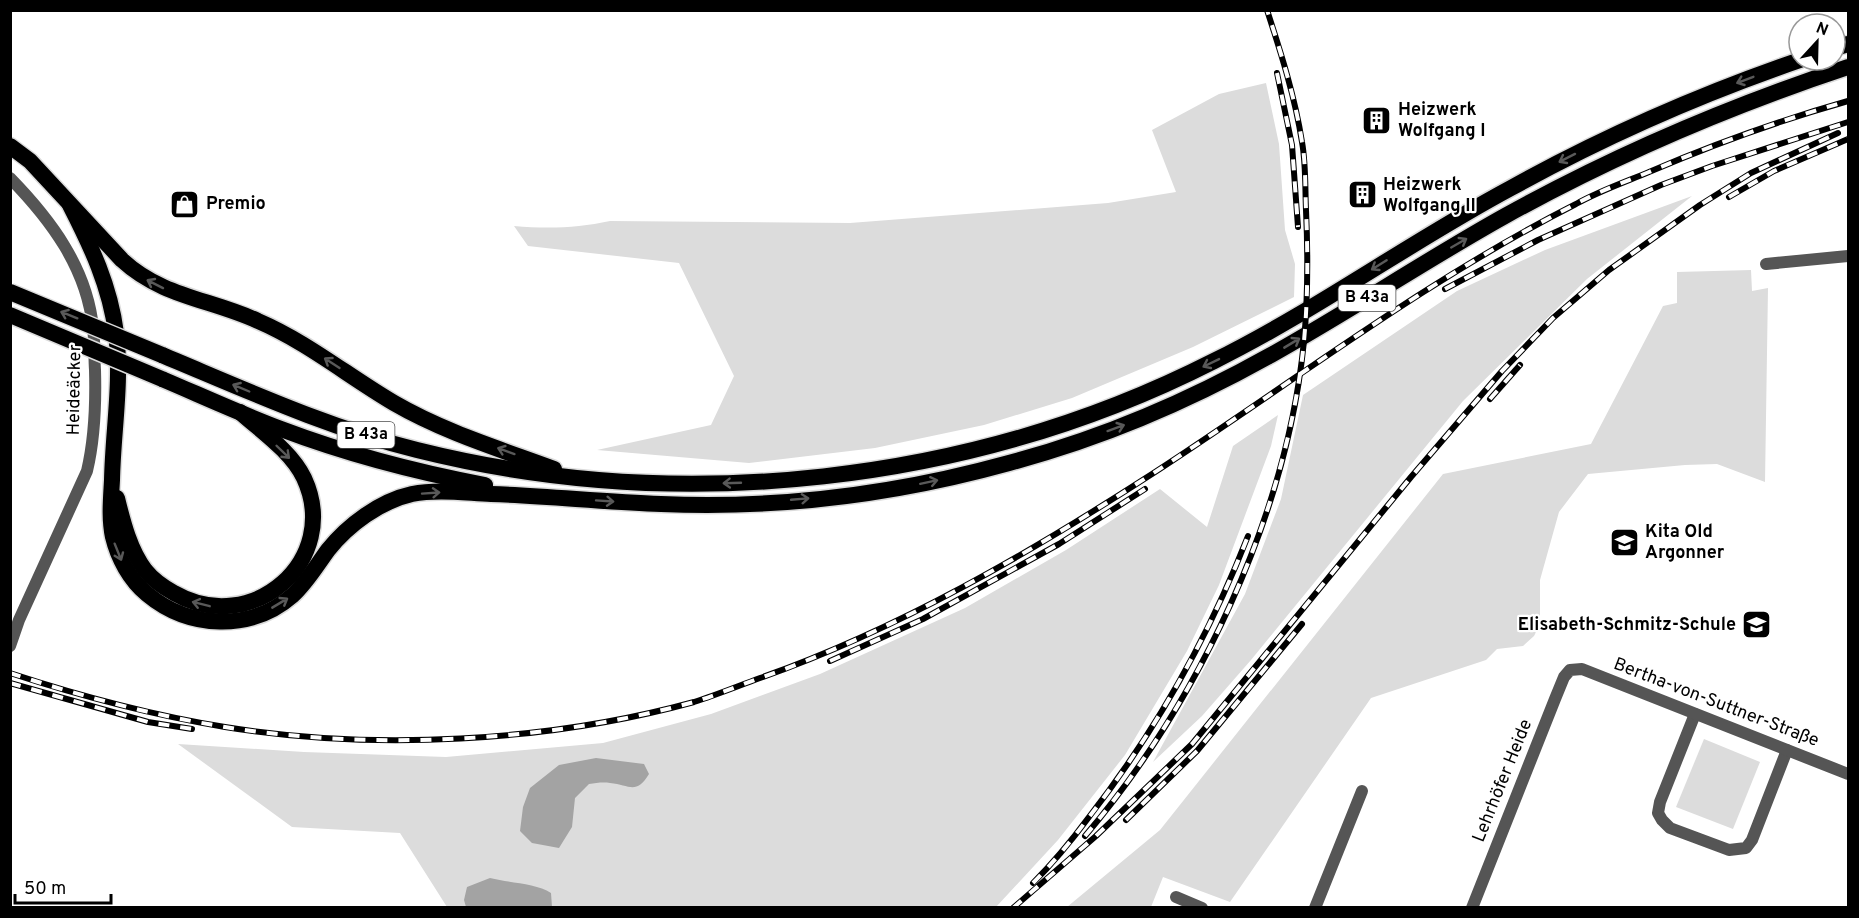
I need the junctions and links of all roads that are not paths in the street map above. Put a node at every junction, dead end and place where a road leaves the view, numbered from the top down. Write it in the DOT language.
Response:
graph roads {
  1 [pos="1787,65"];
  2 [pos="1848,67"];
  3 [pos="10,146"];
  4 [pos="10,177"];
  5 [pos="70,205"];
  6 [pos="1848,256"];
  7 [pos="1766,264"];
  8 [pos="10,292"];
  9 [pos="10,315"];
  10 [pos="240,412"];
  11 [pos="112,473"];
  12 [pos="580,478"];
  13 [pos="547,496"];
  14 [pos="10,646"];
  15 [pos="1570,670"];
  16 [pos="1695,714"];
  17 [pos="1787,750"];
  18 [pos="1848,774"];
  19 [pos="1362,791"];
  20 [pos="1176,897"];
  21 [pos="1202,908"];
  22 [pos="1315,908"];
  23 [pos="1472,908"];
  1 -- 12 [label="highway, B 43a, one-way"];
  13 -- 2 [label="highway, B 43a, one-way"];
  3 -- 5 [label="highway"];
  4 -- 14 [label="street, Heideäcker"];
  5 -- 11 [label="highway"];
  12 -- 5 [label="highway, one-way"];
  6 -- 7 [label="street"];
  12 -- 8 [label="highway, B 43a, one-way, bridge"];
  9 -- 10 [label="highway, B 43a, bridge"];
  10 -- 11 [label="highway, one-way"];
  10 -- 13 [label="highway, B 43a"];
  11 -- 13 [label="highway, one-way"];
  15 -- 16 [label="street, Bertha-von-Suttner-Straße"];
  15 -- 23 [label="street, Lehrhöfer Heide"];
  16 -- 17 [label="street, Bertha-von-Suttner-Straße"];
  16 -- 17 [label="street"];
  17 -- 18 [label="street, Bertha-von-Suttner-Straße"];
  19 -- 22 [label="street"];
  20 -- 21 [label="street"];
}
